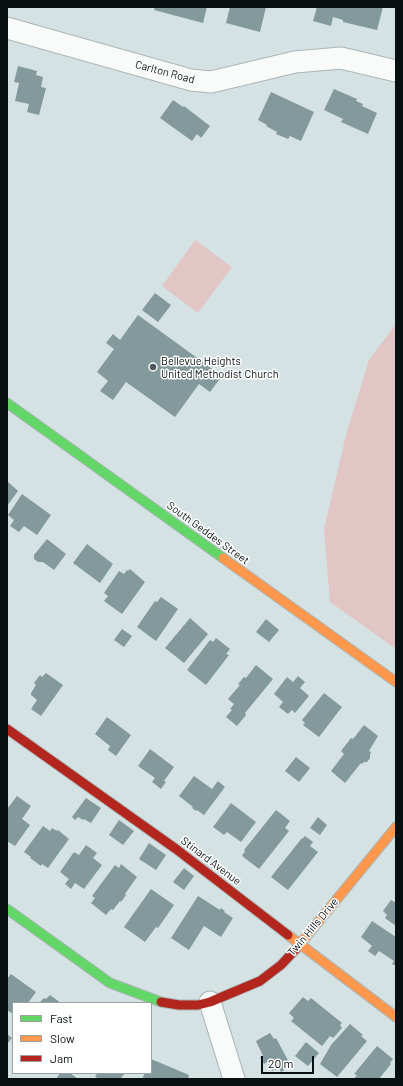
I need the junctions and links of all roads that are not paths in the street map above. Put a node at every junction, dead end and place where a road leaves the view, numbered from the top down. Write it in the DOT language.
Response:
graph roads {
  1 [pos="7,28"];
  2 [pos="396,71"];
  3 [pos="7,403"];
  4 [pos="396,682"];
  5 [pos="7,728"];
  6 [pos="396,827"];
  7 [pos="7,909"];
  8 [pos="300,945"];
  9 [pos="210,1002"];
  10 [pos="396,1017"];
  11 [pos="234,1079"];
  1 -- 2 [label="street, Carlton Road"];
  3 -- 4 [label="street, South Geddes Street"];
  5 -- 8 [label="street, Stinard Avenue"];
  6 -- 8 [label="street, Twin Hills Drive"];
  7 -- 9 [label="street, Twin Hills Drive"];
  8 -- 9 [label="street, Twin Hills Drive"];
  8 -- 10 [label="street, Stinard Avenue"];
  9 -- 11 [label="street"];
}
